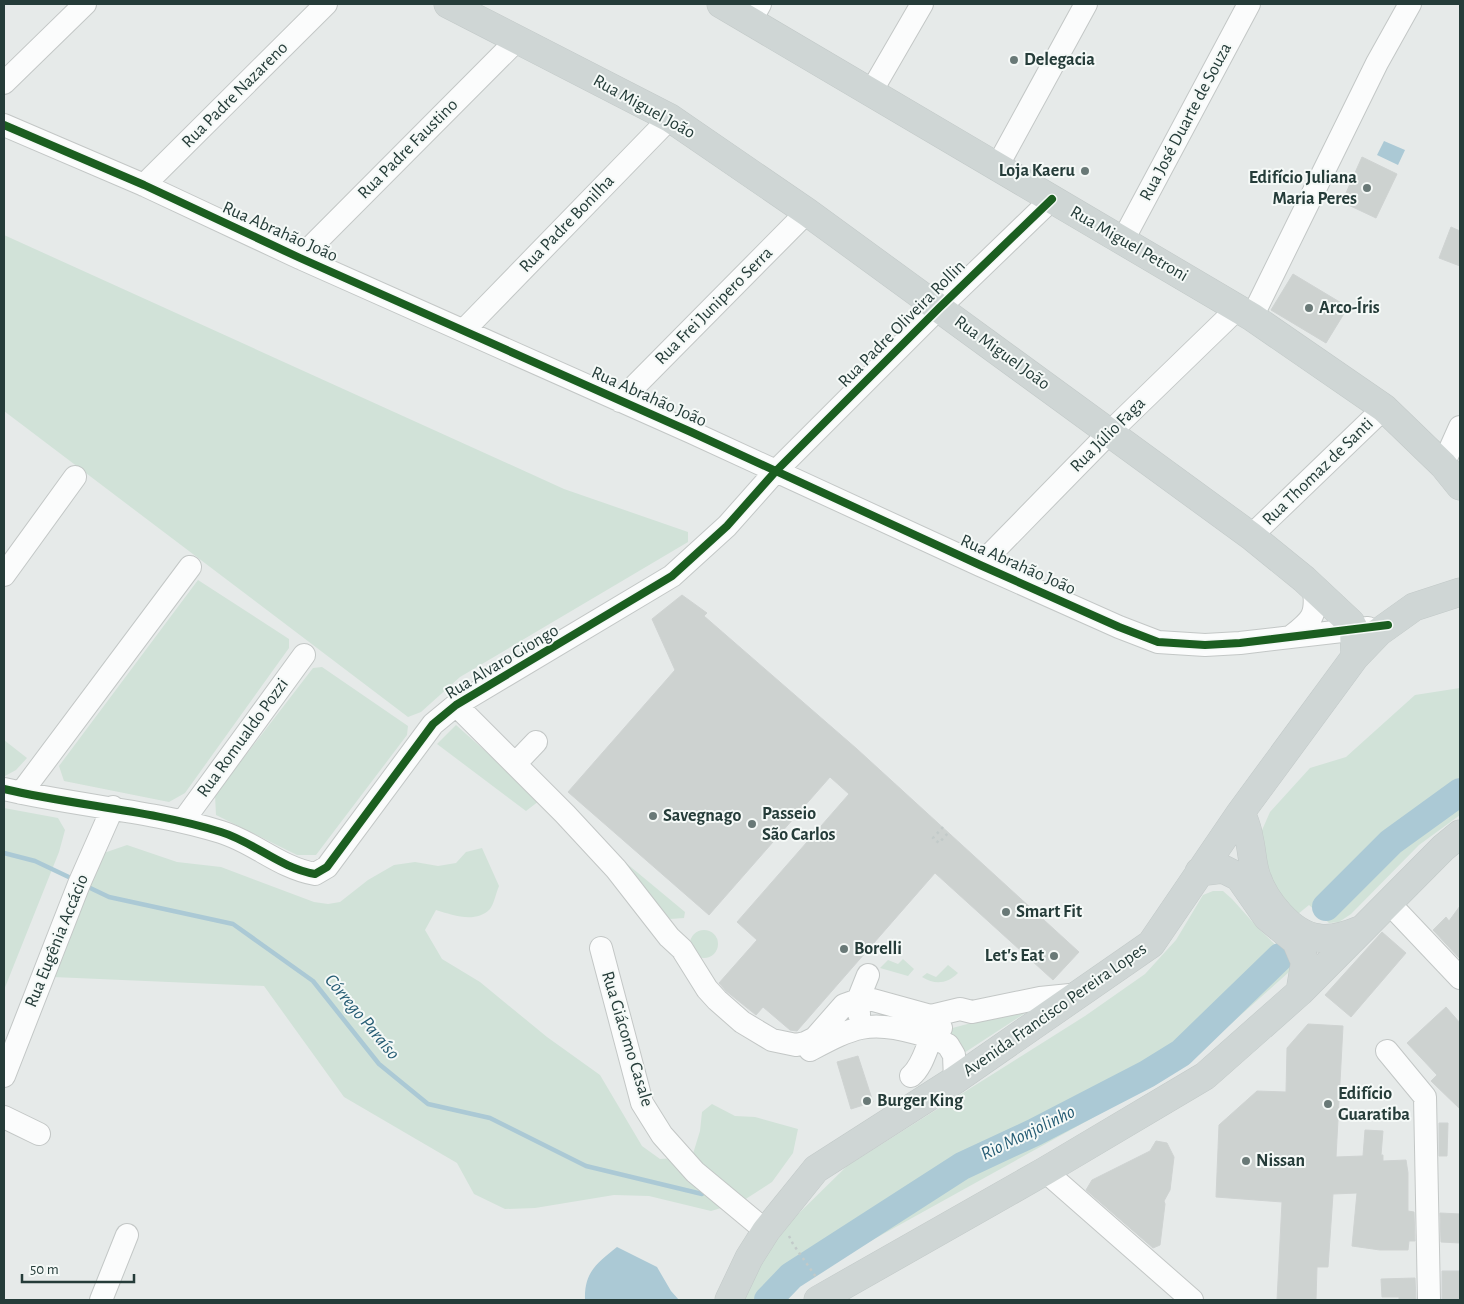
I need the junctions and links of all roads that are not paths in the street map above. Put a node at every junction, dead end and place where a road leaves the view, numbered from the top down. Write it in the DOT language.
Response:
graph roads {
  1 [pos="86,4"];
  2 [pos="326,4"];
  3 [pos="448,4"];
  4 [pos="721,4"];
  5 [pos="922,4"];
  6 [pos="1086,4"];
  7 [pos="1249,4"];
  8 [pos="1410,4"];
  9 [pos="755,12"];
  10 [pos="517,40"];
  11 [pos="4,83"];
  12 [pos="871,92"];
  13 [pos="670,118"];
  14 [pos="4,125"];
  15 [pos="998,166"];
  16 [pos="144,186"];
  17 [pos="1052,199"];
  18 [pos="807,212"];
  19 [pos="1123,240"];
  20 [pos="300,258"];
  21 [pos="939,308"];
  22 [pos="1245,312"];
  23 [pos="464,330"];
  24 [pos="620,401"];
  25 [pos="1384,408"];
  26 [pos="1460,427"];
  27 [pos="1110,432"];
  28 [pos="1443,465"];
  29 [pos="775,472"];
  30 [pos="74,477"];
  31 [pos="1460,486"];
  32 [pos="1251,536"];
  33 [pos="980,565"];
  34 [pos="190,567"];
  35 [pos="4,575"];
  36 [pos="1314,590"];
  37 [pos="1460,592"];
  38 [pos="1388,624"];
  39 [pos="1354,629"];
  40 [pos="1294,635"];
  41 [pos="304,654"];
  42 [pos="1355,657"];
  43 [pos="456,705"];
  44 [pos="536,742"];
  45 [pos="515,764"];
  46 [pos="12,791"];
  47 [pos="113,807"];
  48 [pos="1241,812"];
  49 [pos="182,821"];
  50 [pos="1460,834"];
  51 [pos="1199,872"];
  52 [pos="1388,902"];
  53 [pos="1360,930"];
  54 [pos="668,937"];
  55 [pos="601,948"];
  56 [pos="868,975"];
  57 [pos="1460,978"];
  58 [pos="1300,992"];
  59 [pos="1080,994"];
  60 [pos="858,1000"];
  61 [pos="972,1012"];
  62 [pos="754,1017"];
  63 [pos="860,1028"];
  64 [pos="931,1038"];
  65 [pos="786,1044"];
  66 [pos="1387,1051"];
  67 [pos="4,1076"];
  68 [pos="911,1076"];
  69 [pos="955,1080"];
  70 [pos="4,1117"];
  71 [pos="39,1134"];
  72 [pos="1044,1171"];
  73 [pos="766,1231"];
  74 [pos="127,1235"];
  75 [pos="819,1292"];
  76 [pos="101,1300"];
  77 [pos="729,1300"];
  78 [pos="1192,1300"];
  79 [pos="1429,1300"];
  1 -- 11 [label="street"];
  2 -- 16 [label="street, Rua Padre Nazareno"];
  3 -- 10 [label="main road, Rua Miguel João"];
  4 -- 9 [label="main road, Rua Miguel Petroni"];
  5 -- 12 [label="street"];
  6 -- 15 [label="street"];
  7 -- 19 [label="street, Rua José Duarte de Souza"];
  8 -- 22 [label="street, Rua Júlio Faga"];
  9 -- 12 [label="main road, Rua Miguel Petroni"];
  10 -- 13 [label="main road, Rua Miguel João"];
  10 -- 20 [label="street, Rua Padre Faustino"];
  12 -- 15 [label="main road, Rua Miguel Petroni"];
  13 -- 18 [label="main road, Rua Miguel João"];
  13 -- 23 [label="street, Rua Padre Bonilha"];
  14 -- 16 [label="street, Rua Abrahão João"];
  15 -- 17 [label="main road, Rua Miguel Petroni"];
  16 -- 20 [label="street, Rua Abrahão João"];
  17 -- 19 [label="main road, Rua Miguel Petroni"];
  17 -- 21 [label="street, Rua Padre Oliveira Rollin"];
  18 -- 21 [label="main road, Rua Miguel João"];
  18 -- 24 [label="street, Rua Frei Junipero Serra"];
  19 -- 22 [label="main road, Rua Miguel Petroni"];
  20 -- 23 [label="street, Rua Abrahão João"];
  21 -- 27 [label="main road, Rua Miguel João"];
  21 -- 29 [label="street, Rua Padre Oliveira Rollin"];
  22 -- 25 [label="main road, Rua Miguel Petroni"];
  22 -- 27 [label="street, Rua Júlio Faga"];
  23 -- 24 [label="street, Rua Abrahão João"];
  24 -- 29 [label="street, Rua Abrahão João"];
  25 -- 28 [label="main road, Rua Miguel Petroni"];
  25 -- 32 [label="street, Rua Thomaz de Santi"];
  26 -- 28 [label="street"];
  27 -- 32 [label="main road, Rua Miguel João"];
  27 -- 33 [label="street, Rua Júlio Faga"];
  28 -- 31 [label="main road, Rua Miguel Petroni"];
  29 -- 33 [label="street, Rua Abrahão João"];
  29 -- 43 [label="street, Rua Alvaro Giongo"];
  30 -- 35 [label="street"];
  32 -- 36 [label="main road, Rua Miguel João"];
  33 -- 40 [label="street, Rua Abrahão João"];
  34 -- 46 [label="street"];
  36 -- 39 [label="main road, Rua Miguel João"];
  36 -- 40 [label="street"];
  37 -- 38 [label="main road, Avenida Francisco Pereira Lopes"];
  38 -- 39 [label="street, Rua Abrahão João"];
  38 -- 42 [label="main road, Avenida Francisco Pereira Lopes"];
  39 -- 40 [label="street, Rua Abrahão João"];
  39 -- 42 [label="main road"];
  41 -- 49 [label="street, Rua Romualdo Pozzi"];
  42 -- 48 [label="main road, Avenida Francisco Pereira Lopes"];
  43 -- 45 [label="street"];
  43 -- 49 [label="street, Rua Alvaro Giongo"];
  44 -- 45 [label="street"];
  45 -- 54 [label="street"];
  46 -- 47 [label="street"];
  47 -- 49 [label="street"];
  47 -- 67 [label="street, Rua Eugênia Accácio"];
  48 -- 51 [label="main road, Avenida Francisco Pereira Lopes"];
  48 -- 53 [label="main road"];
  50 -- 52 [label="main road"];
  51 -- 58 [label="main road"];
  51 -- 59 [label="main road, Avenida Francisco Pereira Lopes"];
  52 -- 53 [label="main road"];
  52 -- 57 [label="street"];
  53 -- 58 [label="main road"];
  54 -- 63 [label="street"];
  54 -- 65 [label="street"];
  55 -- 73 [label="street, Rua Giácomo Casale"];
  56 -- 60 [label="street"];
  58 -- 72 [label="main road"];
  59 -- 61 [label="street"];
  59 -- 69 [label="main road, Avenida Francisco Pereira Lopes"];
  60 -- 61 [label="street"];
  60 -- 63 [label="street"];
  60 -- 65 [label="street"];
  61 -- 64 [label="street"];
  62 -- 65 [label="street"];
  63 -- 64 [label="street"];
  64 -- 68 [label="street"];
  64 -- 69 [label="street"];
  66 -- 79 [label="street"];
  69 -- 73 [label="main road, Avenida Francisco Pereira Lopes"];
  70 -- 71 [label="street"];
  72 -- 75 [label="main road"];
  72 -- 78 [label="street"];
  73 -- 77 [label="main road, Avenida Francisco Pereira Lopes"];
  74 -- 76 [label="street"];
}
